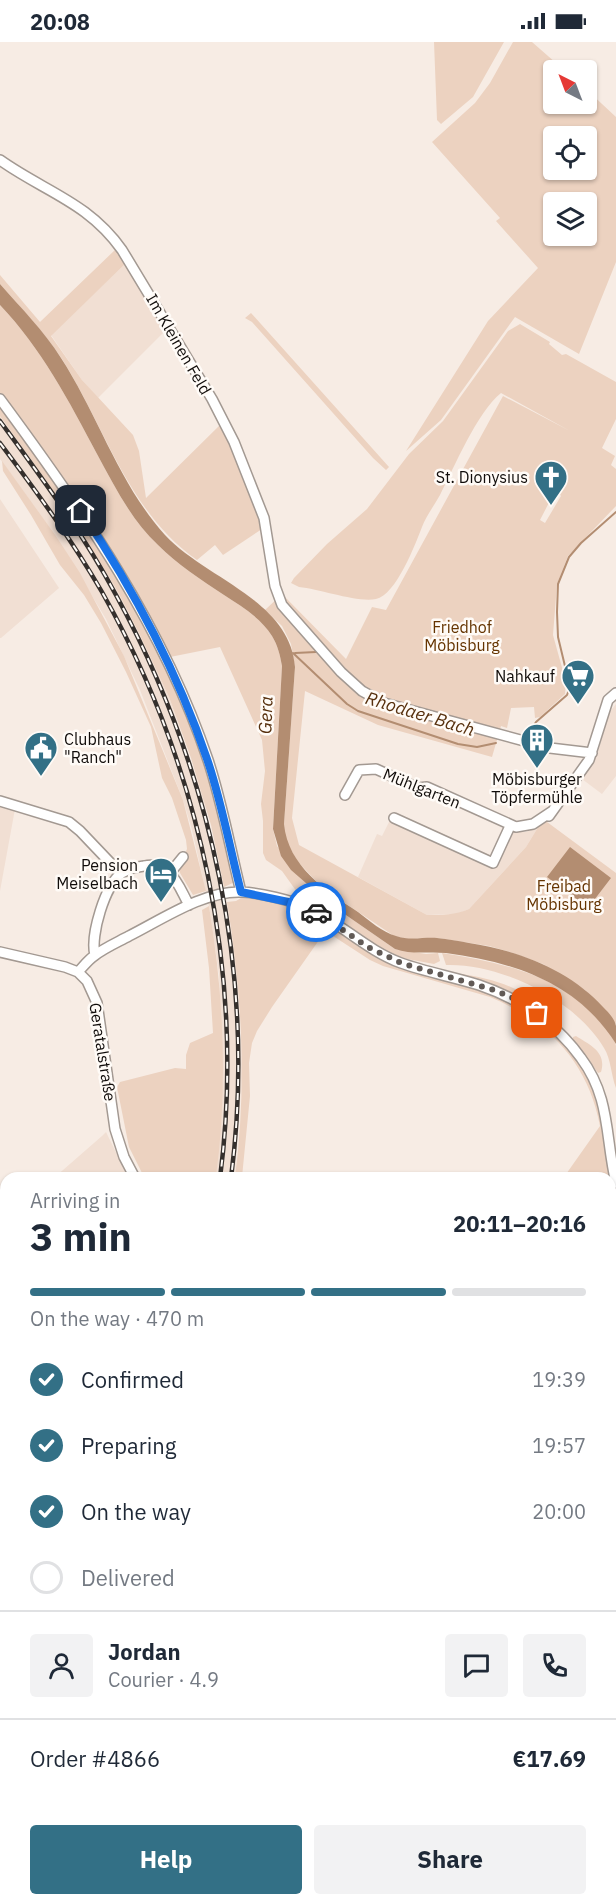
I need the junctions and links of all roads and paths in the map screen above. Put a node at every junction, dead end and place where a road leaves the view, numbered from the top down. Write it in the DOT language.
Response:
graph roads {
  1 [pos="0,160"];
  2 [pos="0,399"];
  3 [pos="616,693"];
  4 [pos="592,753"];
  5 [pos="345,795"];
  6 [pos="0,801"];
  7 [pos="394,818"];
  8 [pos="510,825"];
  9 [pos="183,857"];
  10 [pos="120,873"];
  11 [pos="170,873"];
  12 [pos="241,892"];
  13 [pos="189,904"];
  14 [pos="0,952"];
  15 [pos="95,955"];
  16 [pos="78,972"];
  17 [pos="132,1172"];
  18 [pos="614,1172"];
  1 -- 4 [label="street, Im Kleinen Feld"];
  2 -- 12 [label="street"];
  3 -- 4 [label="street"];
  4 -- 8 [label="street"];
  5 -- 8 [label="street, Mühlgarten"];
  6 -- 10 [label="street"];
  7 -- 8 [label="street"];
  9 -- 11 [label="street"];
  10 -- 11 [label="street"];
  10 -- 15 [label="street"];
  11 -- 13 [label="street"];
  12 -- 13 [label="street"];
  12 -- 18 [label="street"];
  13 -- 15 [label="street"];
  14 -- 16 [label="street"];
  15 -- 16 [label="street"];
  16 -- 17 [label="street, Geratalstraße"];
}
